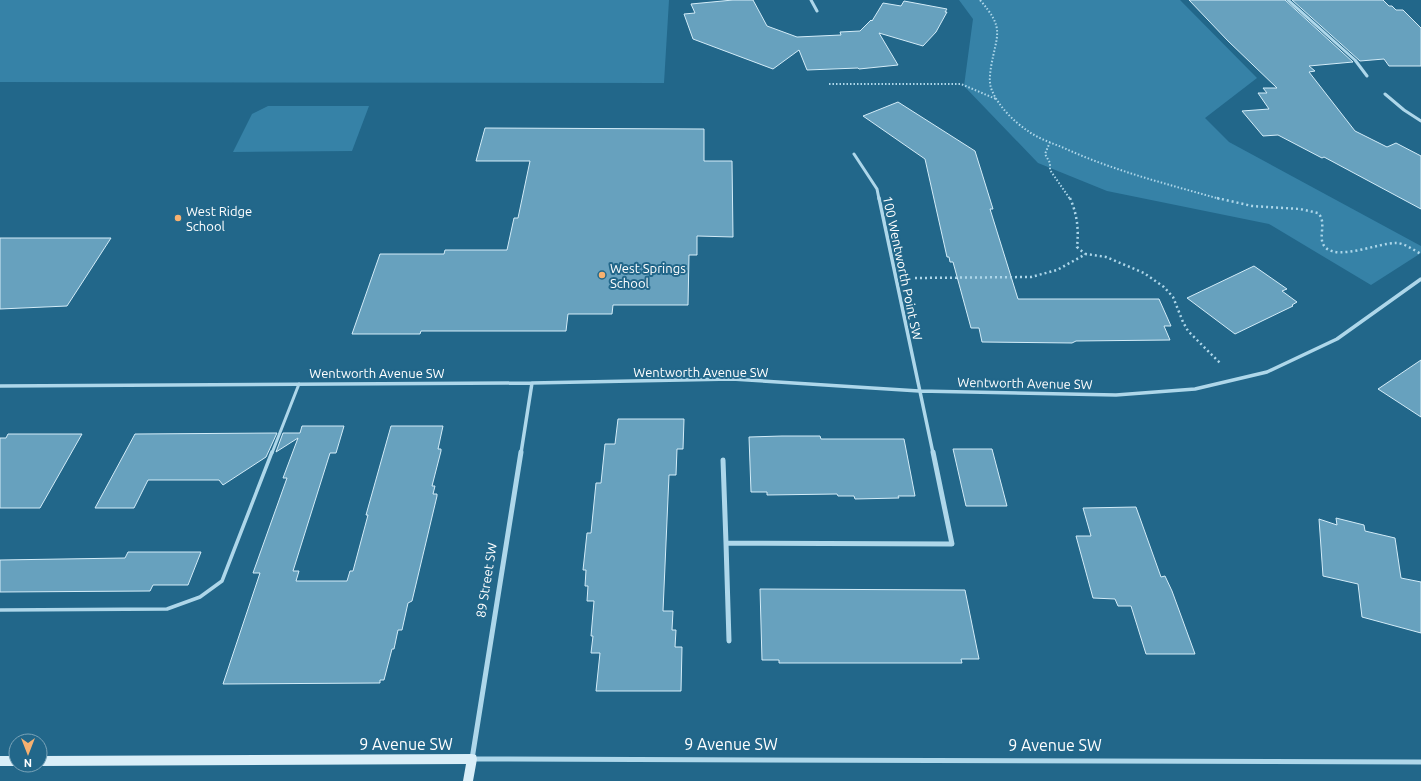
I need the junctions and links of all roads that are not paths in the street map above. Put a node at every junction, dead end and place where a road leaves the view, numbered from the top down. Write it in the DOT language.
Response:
graph roads {
  1 [pos="811,0"];
  2 [pos="1288,0"];
  3 [pos="817,11"];
  4 [pos="1367,76"];
  5 [pos="1385,94"];
  6 [pos="1421,121"];
  7 [pos="854,154"];
  8 [pos="1421,279"];
  9 [pos="532,383"];
  10 [pos="299,384"];
  11 [pos="0,386"];
  12 [pos="919,391"];
  13 [pos="723,460"];
  14 [pos="726,543"];
  15 [pos="0,610"];
  16 [pos="729,641"];
  17 [pos="472,759"];
  18 [pos="48,761"];
  19 [pos="1421,762"];
  20 [pos="468,781"];
  1 -- 3 [label="street"];
  2 -- 4 [label="street"];
  5 -- 6 [label="street"];
  7 -- 12 [label="street, 100 Wentworth Point SW"];
  8 -- 12 [label="street, Wentworth Avenue SW"];
  9 -- 10 [label="street, Wentworth Avenue SW"];
  9 -- 12 [label="street, Wentworth Avenue SW"];
  9 -- 17 [label="street, 89 Street SW"];
  10 -- 11 [label="street, Wentworth Avenue SW"];
  10 -- 15 [label="lane"];
  12 -- 14 [label="street, 100 Wentworth Point SW"];
  13 -- 14 [label="street"];
  14 -- 16 [label="street"];
  17 -- 18 [label="street, 9 Avenue SW"];
  17 -- 19 [label="street, 9 Avenue SW"];
  17 -- 20 [label="street, 89 Street SW"];
}
